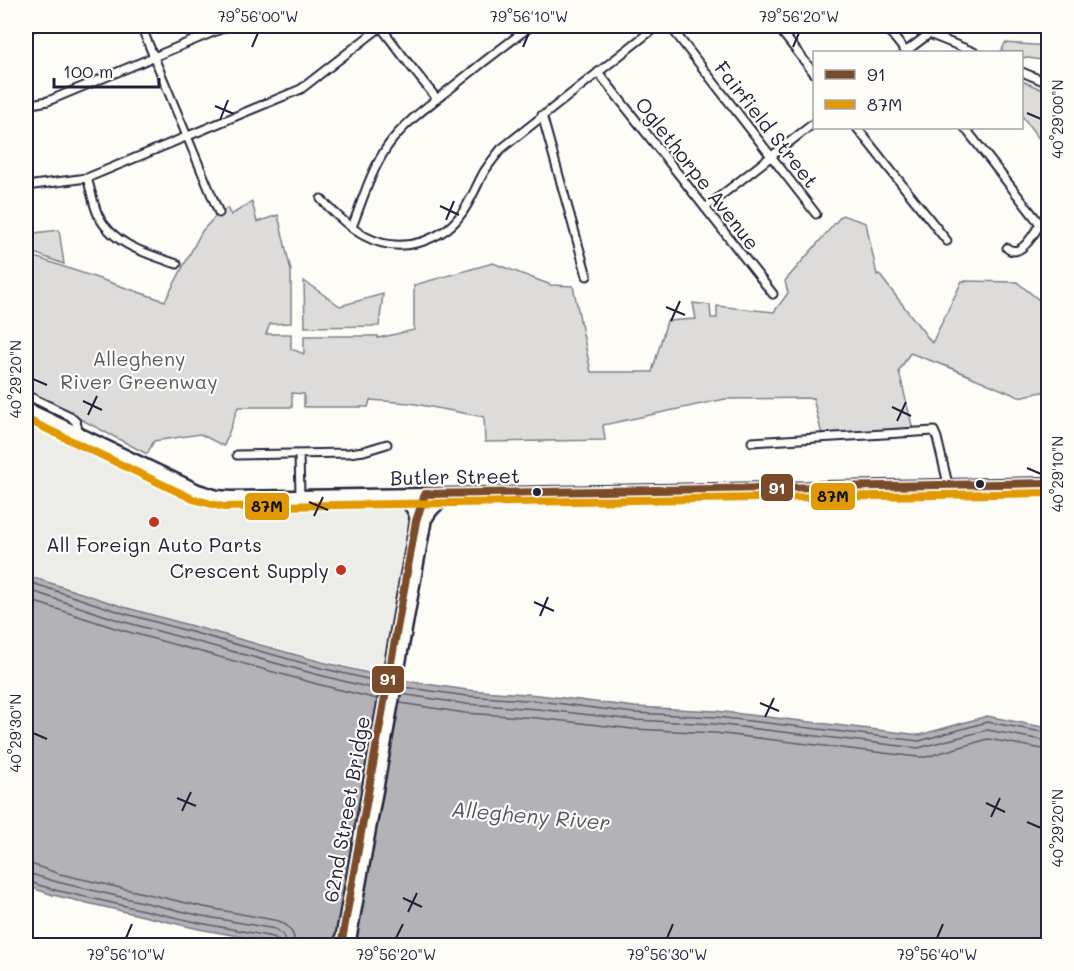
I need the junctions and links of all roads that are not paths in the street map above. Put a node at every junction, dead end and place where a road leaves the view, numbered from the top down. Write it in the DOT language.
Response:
graph roads {
  1 [pos="35,26"];
  2 [pos="141,26"];
  3 [pos="228,26"];
  4 [pos="381,26"];
  5 [pos="531,26"];
  6 [pos="657,26"];
  7 [pos="670,26"];
  8 [pos="777,26"];
  9 [pos="885,26"];
  10 [pos="928,26"];
  11 [pos="26,30"];
  12 [pos="929,34"];
  13 [pos="904,51"];
  14 [pos="906,51"];
  15 [pos="972,51"];
  16 [pos="154,56"];
  17 [pos="598,72"];
  18 [pos="813,72"];
  19 [pos="1023,72"];
  20 [pos="1048,83"];
  21 [pos="437,99"];
  22 [pos="26,105"];
  23 [pos="542,115"];
  24 [pos="813,124"];
  25 [pos="858,129"];
  26 [pos="966,129"];
  27 [pos="187,136"];
  28 [pos="772,156"];
  29 [pos="87,178"];
  30 [pos="26,186"];
  31 [pos="321,199"];
  32 [pos="705,208"];
  33 [pos="219,213"];
  34 [pos="816,214"];
  35 [pos="352,227"];
  36 [pos="947,241"];
  37 [pos="1007,248"];
  38 [pos="177,264"];
  39 [pos="587,276"];
  40 [pos="773,294"];
  41 [pos="26,394"];
  42 [pos="26,408"];
  43 [pos="79,434"];
  44 [pos="752,442"];
  45 [pos="387,444"];
  46 [pos="299,454"];
  47 [pos="237,455"];
  48 [pos="1048,483"];
  49 [pos="948,484"];
  50 [pos="426,494"];
  51 [pos="460,494"];
  52 [pos="390,495"];
  53 [pos="300,496"];
  54 [pos="421,514"];
  55 [pos="343,945"];
  1 -- 11 [label="street"];
  2 -- 16 [label="street"];
  3 -- 16 [label="street"];
  4 -- 21 [label="street"];
  4 -- 27 [label="street"];
  5 -- 21 [label="street"];
  6 -- 17 [label="street"];
  7 -- 28 [label="street, Fairfield Street"];
  8 -- 18 [label="street"];
  9 -- 13 [label="street"];
  10 -- 12 [label="street"];
  12 -- 14 [label="street"];
  12 -- 15 [label="street"];
  16 -- 22 [label="street"];
  16 -- 27 [label="street"];
  17 -- 23 [label="street"];
  17 -- 32 [label="street, Oglethorpe Avenue"];
  19 -- 20 [label="street"];
  21 -- 35 [label="street"];
  23 -- 35 [label="street"];
  23 -- 39 [label="street"];
  24 -- 28 [label="street"];
  25 -- 36 [label="street"];
  26 -- 37 [label="street"];
  27 -- 29 [label="street"];
  27 -- 33 [label="street"];
  28 -- 32 [label="street"];
  28 -- 34 [label="street, Fairfield Street"];
  29 -- 30 [label="street"];
  29 -- 38 [label="street"];
  31 -- 35 [label="street"];
  32 -- 40 [label="street, Oglethorpe Avenue"];
  41 -- 43 [label="street"];
  42 -- 43 [label="highway, Butler Street"];
  43 -- 53 [label="highway, Butler Street"];
  44 -- 49 [label="street"];
  45 -- 46 [label="street"];
  46 -- 47 [label="street"];
  46 -- 53 [label="street"];
  48 -- 49 [label="main road, Butler Street"];
  49 -- 51 [label="main road, Butler Street"];
  50 -- 51 [label="main road, Butler Street"];
  50 -- 52 [label="highway, Butler Street"];
  50 -- 54 [label="highway, 62nd Street Bridge"];
  51 -- 54 [label="highway"];
  52 -- 53 [label="highway, Butler Street"];
  52 -- 54 [label="highway"];
  54 -- 55 [label="highway, 62nd Street Bridge"];
}
